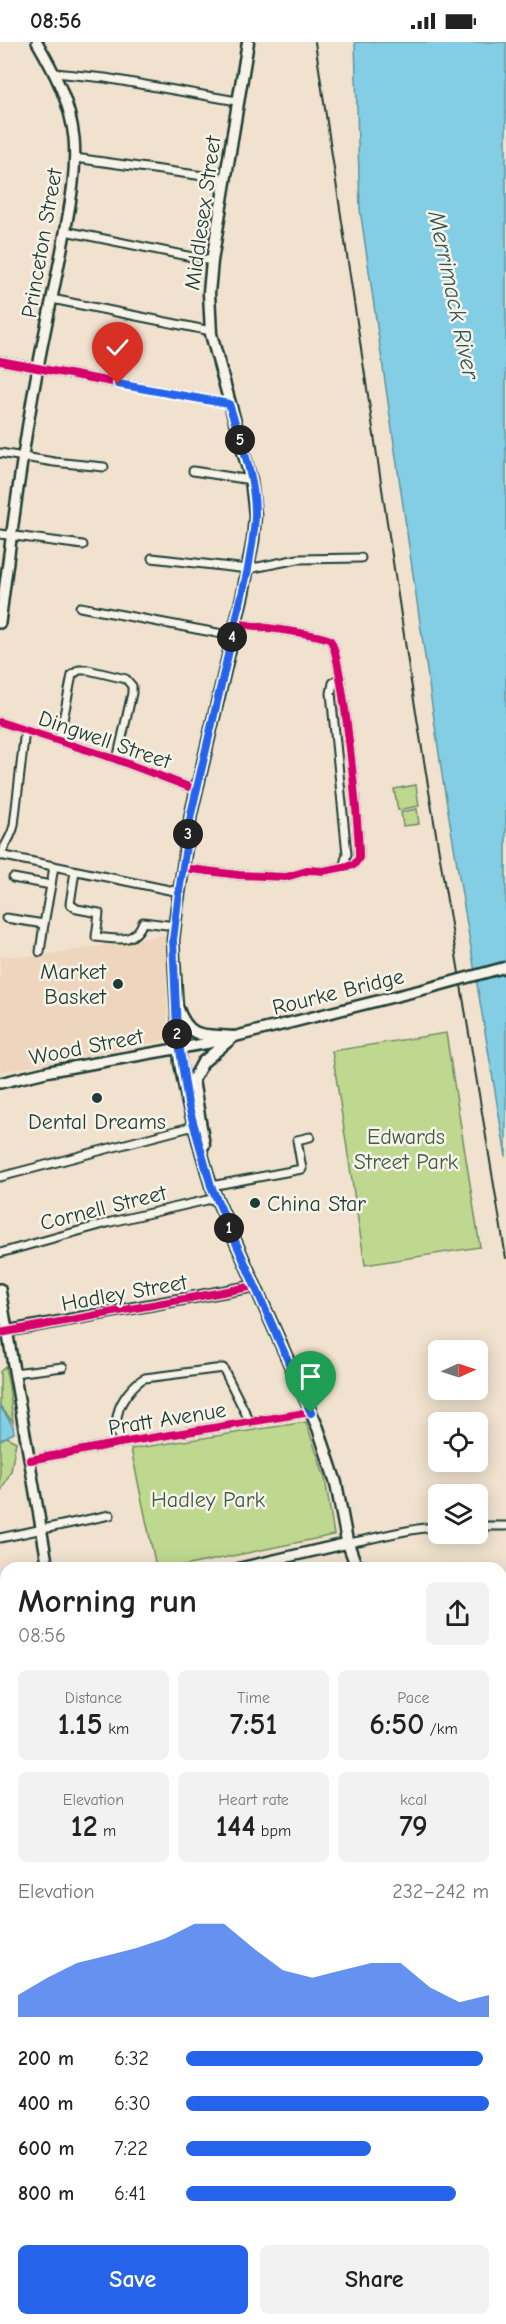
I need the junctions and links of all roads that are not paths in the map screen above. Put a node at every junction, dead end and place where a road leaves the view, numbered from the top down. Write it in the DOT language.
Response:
graph roads {
  1 [pos="37,42"];
  2 [pos="248,42"];
  3 [pos="56,73"];
  4 [pos="237,101"];
  5 [pos="75,158"];
  6 [pos="225,179"];
  7 [pos="65,231"];
  8 [pos="212,261"];
  9 [pos="52,299"];
  10 [pos="211,331"];
  11 [pos="0,361"];
  12 [pos="38,369"];
  13 [pos="229,404"];
  14 [pos="0,453"];
  15 [pos="24,457"];
  16 [pos="104,467"];
  17 [pos="193,471"];
  18 [pos="251,480"];
  19 [pos="0,534"];
  20 [pos="11,536"];
  21 [pos="83,545"];
  22 [pos="152,558"];
  23 [pos="361,558"];
  24 [pos="248,569"];
  25 [pos="81,607"];
  26 [pos="0,623"];
  27 [pos="236,623"];
  28 [pos="233,636"];
  29 [pos="340,677"];
  30 [pos="0,722"];
  31 [pos="25,730"];
  32 [pos="58,740"];
  33 [pos="117,760"];
  34 [pos="197,790"];
  35 [pos="1,856"];
  36 [pos="54,866"];
  37 [pos="342,867"];
  38 [pos="183,868"];
  39 [pos="75,871"];
  40 [pos="13,878"];
  41 [pos="51,885"];
  42 [pos="179,892"];
  43 [pos="6,918"];
  44 [pos="44,924"];
  45 [pos="175,926"];
  46 [pos="40,952"];
  47 [pos="506,967"];
  48 [pos="176,1003"];
  49 [pos="233,1037"];
  50 [pos="179,1048"];
  51 [pos="0,1083"];
  52 [pos="194,1126"];
  53 [pos="310,1137"];
  54 [pos="203,1157"];
  55 [pos="0,1177"];
  56 [pos="211,1186"];
  57 [pos="216,1198"];
  58 [pos="0,1253"];
  59 [pos="255,1286"];
  60 [pos="0,1289"];
  61 [pos="4,1332"];
  62 [pos="63,1367"];
  63 [pos="14,1373"];
  64 [pos="311,1413"];
  65 [pos="250,1422"];
  66 [pos="120,1443"];
  67 [pos="30,1460"];
  68 [pos="110,1515"];
  69 [pos="488,1526"];
  70 [pos="506,1526"];
  71 [pos="428,1527"];
  72 [pos="42,1530"];
  73 [pos="0,1538"];
  74 [pos="348,1543"];
  75 [pos="47,1562"];
  76 [pos="266,1562"];
  77 [pos="355,1562"];
  1 -- 3 [label="main road, Princeton Street"];
  2 -- 4 [label="main road, Middlesex Street"];
  3 -- 4 [label="street"];
  3 -- 5 [label="main road, Princeton Street"];
  4 -- 6 [label="main road, Middlesex Street"];
  5 -- 6 [label="street"];
  5 -- 7 [label="main road, Princeton Street"];
  6 -- 8 [label="main road, Middlesex Street"];
  7 -- 8 [label="street"];
  7 -- 9 [label="main road, Princeton Street"];
  8 -- 10 [label="main road, Middlesex Street"];
  9 -- 10 [label="street"];
  9 -- 12 [label="main road, Princeton Street"];
  10 -- 13 [label="main road, Middlesex Street"];
  11 -- 12 [label="street"];
  12 -- 13 [label="street"];
  12 -- 15 [label="main road, Princeton Street"];
  13 -- 18 [label="main road, Middlesex Street"];
  14 -- 15 [label="street"];
  15 -- 16 [label="street"];
  15 -- 20 [label="main road, Princeton Street"];
  17 -- 18 [label="street"];
  18 -- 24 [label="main road, Middlesex Street"];
  19 -- 20 [label="street"];
  20 -- 21 [label="street"];
  20 -- 26 [label="main road, Princeton Street"];
  22 -- 24 [label="street"];
  23 -- 24 [label="street"];
  24 -- 27 [label="main road, Middlesex Street"];
  25 -- 28 [label="street"];
  27 -- 28 [label="main road, Middlesex Street"];
  27 -- 29 [label="street"];
  28 -- 34 [label="main road, Middlesex Street"];
  29 -- 37 [label="street"];
  29 -- 37 [label="street"];
  30 -- 31 [label="street, Dingwell Street"];
  31 -- 32 [label="street, Dingwell Street"];
  31 -- 35 [label="street"];
  32 -- 33 [label="street, Dingwell Street"];
  32 -- 33 [label="street"];
  33 -- 34 [label="street, Dingwell Street"];
  34 -- 38 [label="main road, Middlesex Street"];
  35 -- 36 [label="street"];
  36 -- 39 [label="street"];
  36 -- 41 [label="street"];
  37 -- 38 [label="street"];
  38 -- 42 [label="main road, Middlesex Street"];
  39 -- 42 [label="street"];
  39 -- 45 [label="street"];
  40 -- 41 [label="street"];
  41 -- 44 [label="street"];
  42 -- 45 [label="main road, Middlesex Street"];
  43 -- 44 [label="street"];
  44 -- 46 [label="street"];
  45 -- 48 [label="main road, Middlesex Street"];
  47 -- 49 [label="main road, Rourke Bridge, bridge"];
  48 -- 49 [label="main road"];
  48 -- 50 [label="main road, Middlesex Street"];
  49 -- 50 [label="main road, Rourke Bridge"];
  49 -- 54 [label="main road"];
  50 -- 51 [label="main road, Wood Street"];
  50 -- 52 [label="main road, Middlesex Street"];
  52 -- 54 [label="main road, Middlesex Street"];
  52 -- 55 [label="street"];
  53 -- 56 [label="street"];
  54 -- 56 [label="main road, Middlesex Street"];
  56 -- 57 [label="main road, Middlesex Street"];
  57 -- 58 [label="street, Cornell Street"];
  57 -- 59 [label="main road, Middlesex Street"];
  59 -- 61 [label="main road, Hadley Street"];
  59 -- 64 [label="main road, Middlesex Street"];
  60 -- 61 [label="main road"];
  61 -- 63 [label="main road"];
  62 -- 63 [label="street"];
  63 -- 67 [label="main road"];
  64 -- 65 [label="street, Pratt Avenue"];
  64 -- 74 [label="main road, Middlesex Street"];
  65 -- 66 [label="street, Pratt Avenue"];
  65 -- 66 [label="street"];
  66 -- 67 [label="street, Pratt Avenue"];
  67 -- 72 [label="main road"];
  68 -- 72 [label="street"];
  69 -- 70 [label="street"];
  71 -- 74 [label="street"];
  72 -- 73 [label="street"];
  72 -- 75 [label="main road"];
  74 -- 76 [label="main road"];
  74 -- 77 [label="main road, Middlesex Street"];
}
